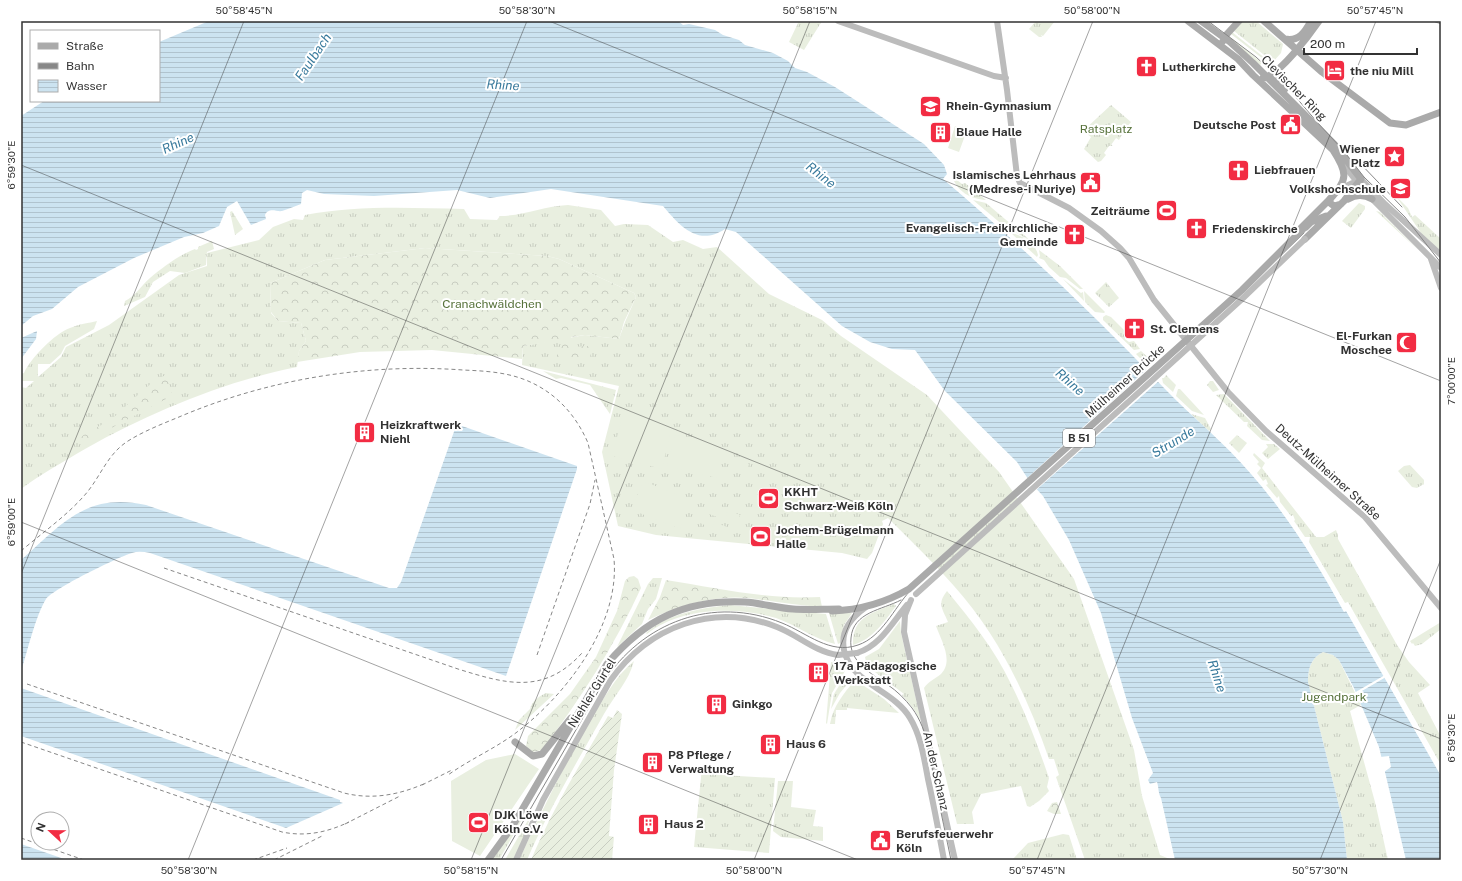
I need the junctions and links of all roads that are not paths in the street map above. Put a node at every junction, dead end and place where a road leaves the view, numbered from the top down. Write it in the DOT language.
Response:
graph roads {
  1 [pos="838,21"];
  2 [pos="997,21"];
  3 [pos="1188,21"];
  4 [pos="1201,21"];
  5 [pos="1239,21"];
  6 [pos="1264,21"];
  7 [pos="1312,21"];
  8 [pos="1319,21"];
  9 [pos="1305,32"];
  10 [pos="1224,38"];
  11 [pos="1284,39"];
  12 [pos="1225,48"];
  13 [pos="1297,50"];
  14 [pos="1248,68"];
  15 [pos="1278,68"];
  16 [pos="1267,77"];
  17 [pos="1006,78"];
  18 [pos="1441,112"];
  19 [pos="1314,125"];
  20 [pos="1338,158"];
  21 [pos="1358,182"];
  22 [pos="1330,199"];
  23 [pos="1372,199"];
  24 [pos="1342,203"];
  25 [pos="1331,214"];
  26 [pos="1305,239"];
  27 [pos="1441,255"];
  28 [pos="1430,258"];
  29 [pos="1441,268"];
  30 [pos="1441,288"];
  31 [pos="894,596"];
  32 [pos="911,600"];
  33 [pos="867,606"];
  34 [pos="907,606"];
  35 [pos="1441,608"];
  36 [pos="822,611"];
  37 [pos="832,611"];
  38 [pos="635,636"];
  39 [pos="588,698"];
  40 [pos="515,742"];
  41 [pos="489,860"];
  42 [pos="516,860"];
  43 [pos="944,860"];
  44 [pos="955,860"];
  1 -- 17 [label="main road"];
  2 -- 17 [label="main road, Deutz-Mülheimer Straße"];
  3 -- 12 [label="main road, Clevischer Ring"];
  4 -- 10 [label="main road, Clevischer Ring"];
  5 -- 10 [label="main road"];
  6 -- 11 [label="main road"];
  7 -- 9 [label="main road"];
  8 -- 13 [label="main road"];
  9 -- 11 [label="main road"];
  9 -- 13 [label="main road"];
  10 -- 12 [label="main road"];
  10 -- 16 [label="main road, Clevischer Ring"];
  11 -- 13 [label="main road"];
  11 -- 15 [label="main road"];
  12 -- 14 [label="main road, Clevischer Ring"];
  13 -- 15 [label="main road"];
  13 -- 18 [label="main road"];
  14 -- 16 [label="main road"];
  14 -- 20 [label="main road, Clevischer Ring"];
  15 -- 16 [label="main road"];
  15 -- 19 [label="main road"];
  16 -- 19 [label="main road, Clevischer Ring"];
  17 -- 35 [label="main road, Deutz-Mülheimer Straße"];
  19 -- 21 [label="main road, Clevischer Ring"];
  20 -- 21 [label="main road"];
  20 -- 22 [label="main road, B 51"];
  21 -- 22 [label="main road, B 51"];
  21 -- 23 [label="main road"];
  21 -- 24 [label="main road, B 51"];
  21 -- 27 [label="main road"];
  22 -- 24 [label="main road"];
  22 -- 31 [label="main road, Mülheimer Brücke / B 51, bridge"];
  23 -- 24 [label="main road"];
  23 -- 28 [label="main road"];
  24 -- 25 [label="main road, Mülheimer Brücke / B 51"];
  25 -- 26 [label="main road, Mülheimer Brücke / B 51"];
  25 -- 33 [label="main road, Mülheimer Brücke / B 51, bridge"];
  26 -- 32 [label="main road, Mülheimer Brücke / B 51, bridge"];
  28 -- 29 [label="main road"];
  28 -- 30 [label="main road"];
  31 -- 36 [label="main road, Niehler Gürtel, bridge"];
  32 -- 34 [label="main road, An der Schanz / B 51"];
  33 -- 37 [label="main road, Mülheimer Brücke / B 51, bridge"];
  33 -- 43 [label="main road, An der Schanz / B 51"];
  34 -- 42 [label="main road, Niehler Gürtel, bridge"];
  34 -- 44 [label="main road, An der Schanz / B 51"];
  36 -- 37 [label="main road, Niehler Gürtel"];
  36 -- 38 [label="main road, Niehler Gürtel"];
  38 -- 39 [label="main road, Niehler Gürtel"];
  38 -- 41 [label="main road, Niehler Gürtel"];
  39 -- 40 [label="main road"];
  39 -- 41 [label="main road, Niehler Gürtel"];
}
